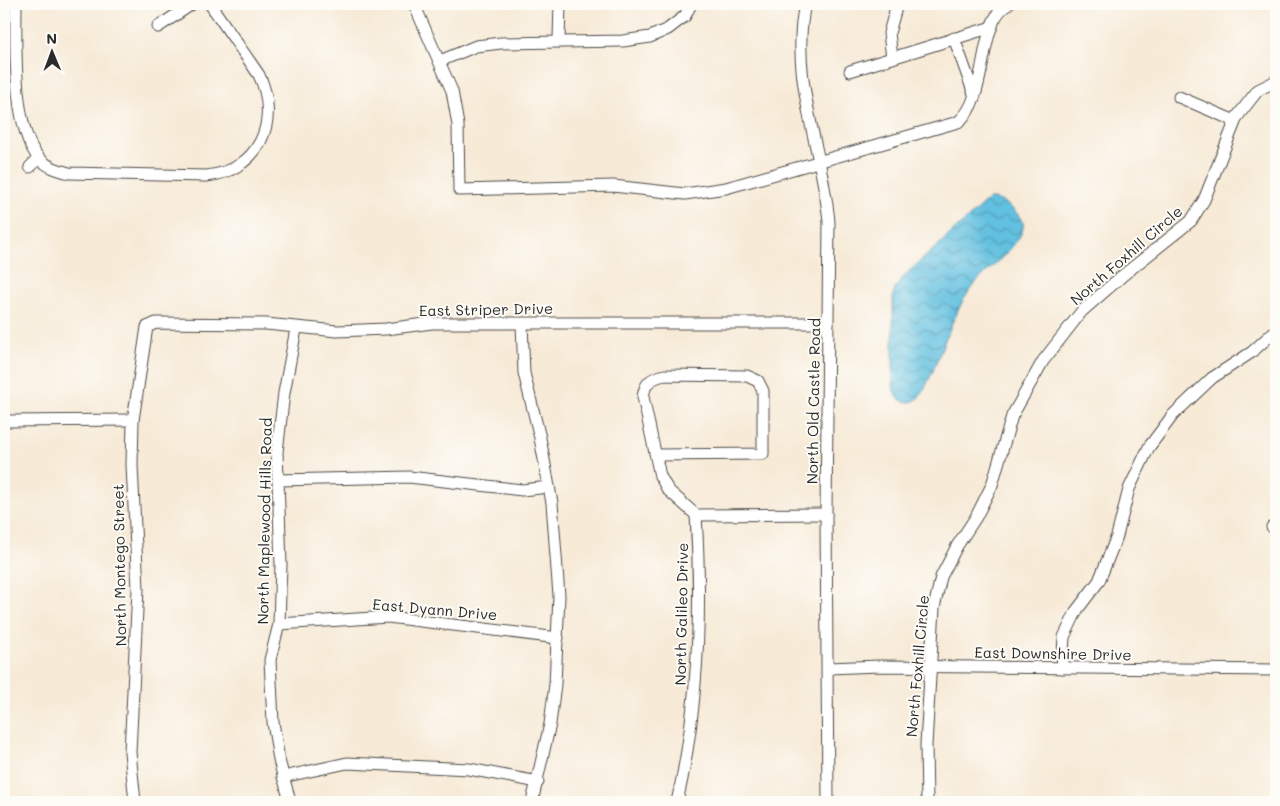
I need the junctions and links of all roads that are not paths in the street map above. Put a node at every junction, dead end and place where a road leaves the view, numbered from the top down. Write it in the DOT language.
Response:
graph roads {
  1 [pos="16,4"];
  2 [pos="192,4"];
  3 [pos="210,4"];
  4 [pos="414,4"];
  5 [pos="560,4"];
  6 [pos="691,4"];
  7 [pos="805,4"];
  8 [pos="897,4"];
  9 [pos="1009,4"];
  10 [pos="158,26"];
  11 [pos="992,26"];
  12 [pos="954,38"];
  13 [pos="559,40"];
  14 [pos="892,58"];
  15 [pos="440,60"];
  16 [pos="850,71"];
  17 [pos="1276,81"];
  18 [pos="974,94"];
  19 [pos="1179,97"];
  20 [pos="1235,121"];
  21 [pos="39,158"];
  22 [pos="819,162"];
  23 [pos="30,167"];
  24 [pos="828,323"];
  25 [pos="522,324"];
  26 [pos="147,327"];
  27 [pos="296,329"];
  28 [pos="1276,330"];
  29 [pos="133,420"];
  30 [pos="4,421"];
  31 [pos="656,455"];
  32 [pos="278,480"];
  33 [pos="549,487"];
  34 [pos="826,514"];
  35 [pos="696,515"];
  36 [pos="279,624"];
  37 [pos="558,638"];
  38 [pos="929,666"];
  39 [pos="829,668"];
  40 [pos="1062,668"];
  41 [pos="1276,670"];
  42 [pos="283,777"];
  43 [pos="538,782"];
  44 [pos="135,802"];
  45 [pos="290,802"];
  46 [pos="532,802"];
  47 [pos="677,802"];
  48 [pos="828,802"];
  49 [pos="927,802"];
  1 -- 21 [label="street"];
  2 -- 10 [label="street"];
  3 -- 21 [label="street"];
  4 -- 15 [label="street"];
  5 -- 13 [label="street"];
  6 -- 13 [label="street"];
  7 -- 22 [label="street, North Old Castle Road"];
  8 -- 14 [label="street"];
  9 -- 11 [label="street"];
  11 -- 12 [label="street"];
  11 -- 18 [label="street"];
  12 -- 14 [label="street"];
  12 -- 18 [label="street"];
  13 -- 15 [label="street"];
  14 -- 16 [label="street"];
  15 -- 22 [label="street"];
  17 -- 20 [label="street, North Foxhill Circle"];
  18 -- 22 [label="street"];
  19 -- 20 [label="street"];
  20 -- 38 [label="street, North Foxhill Circle"];
  21 -- 23 [label="street"];
  22 -- 24 [label="street, North Old Castle Road"];
  24 -- 25 [label="street, East Striper Drive"];
  24 -- 34 [label="street, North Old Castle Road"];
  25 -- 27 [label="street, East Striper Drive"];
  25 -- 33 [label="street"];
  26 -- 27 [label="street, East Striper Drive"];
  26 -- 29 [label="street, North Montego Street"];
  27 -- 32 [label="street, North Maplewood Hills Road"];
  28 -- 40 [label="street"];
  29 -- 30 [label="street"];
  29 -- 44 [label="street, North Montego Street"];
  31 -- 31 [label="street"];
  31 -- 35 [label="street"];
  32 -- 33 [label="street"];
  32 -- 36 [label="street, North Maplewood Hills Road"];
  33 -- 37 [label="street"];
  34 -- 35 [label="street"];
  34 -- 39 [label="street, North Old Castle Road"];
  35 -- 47 [label="street, North Galileo Drive"];
  36 -- 37 [label="street, East Dyann Drive"];
  36 -- 42 [label="street, North Maplewood Hills Road"];
  37 -- 43 [label="street"];
  38 -- 39 [label="street, East Downshire Drive"];
  38 -- 40 [label="street, East Downshire Drive"];
  38 -- 49 [label="street, North Foxhill Circle"];
  39 -- 48 [label="street, North Old Castle Road"];
  40 -- 41 [label="street, East Downshire Drive"];
  42 -- 43 [label="street"];
  42 -- 45 [label="street, North Maplewood Hills Road"];
  43 -- 46 [label="street"];
}
